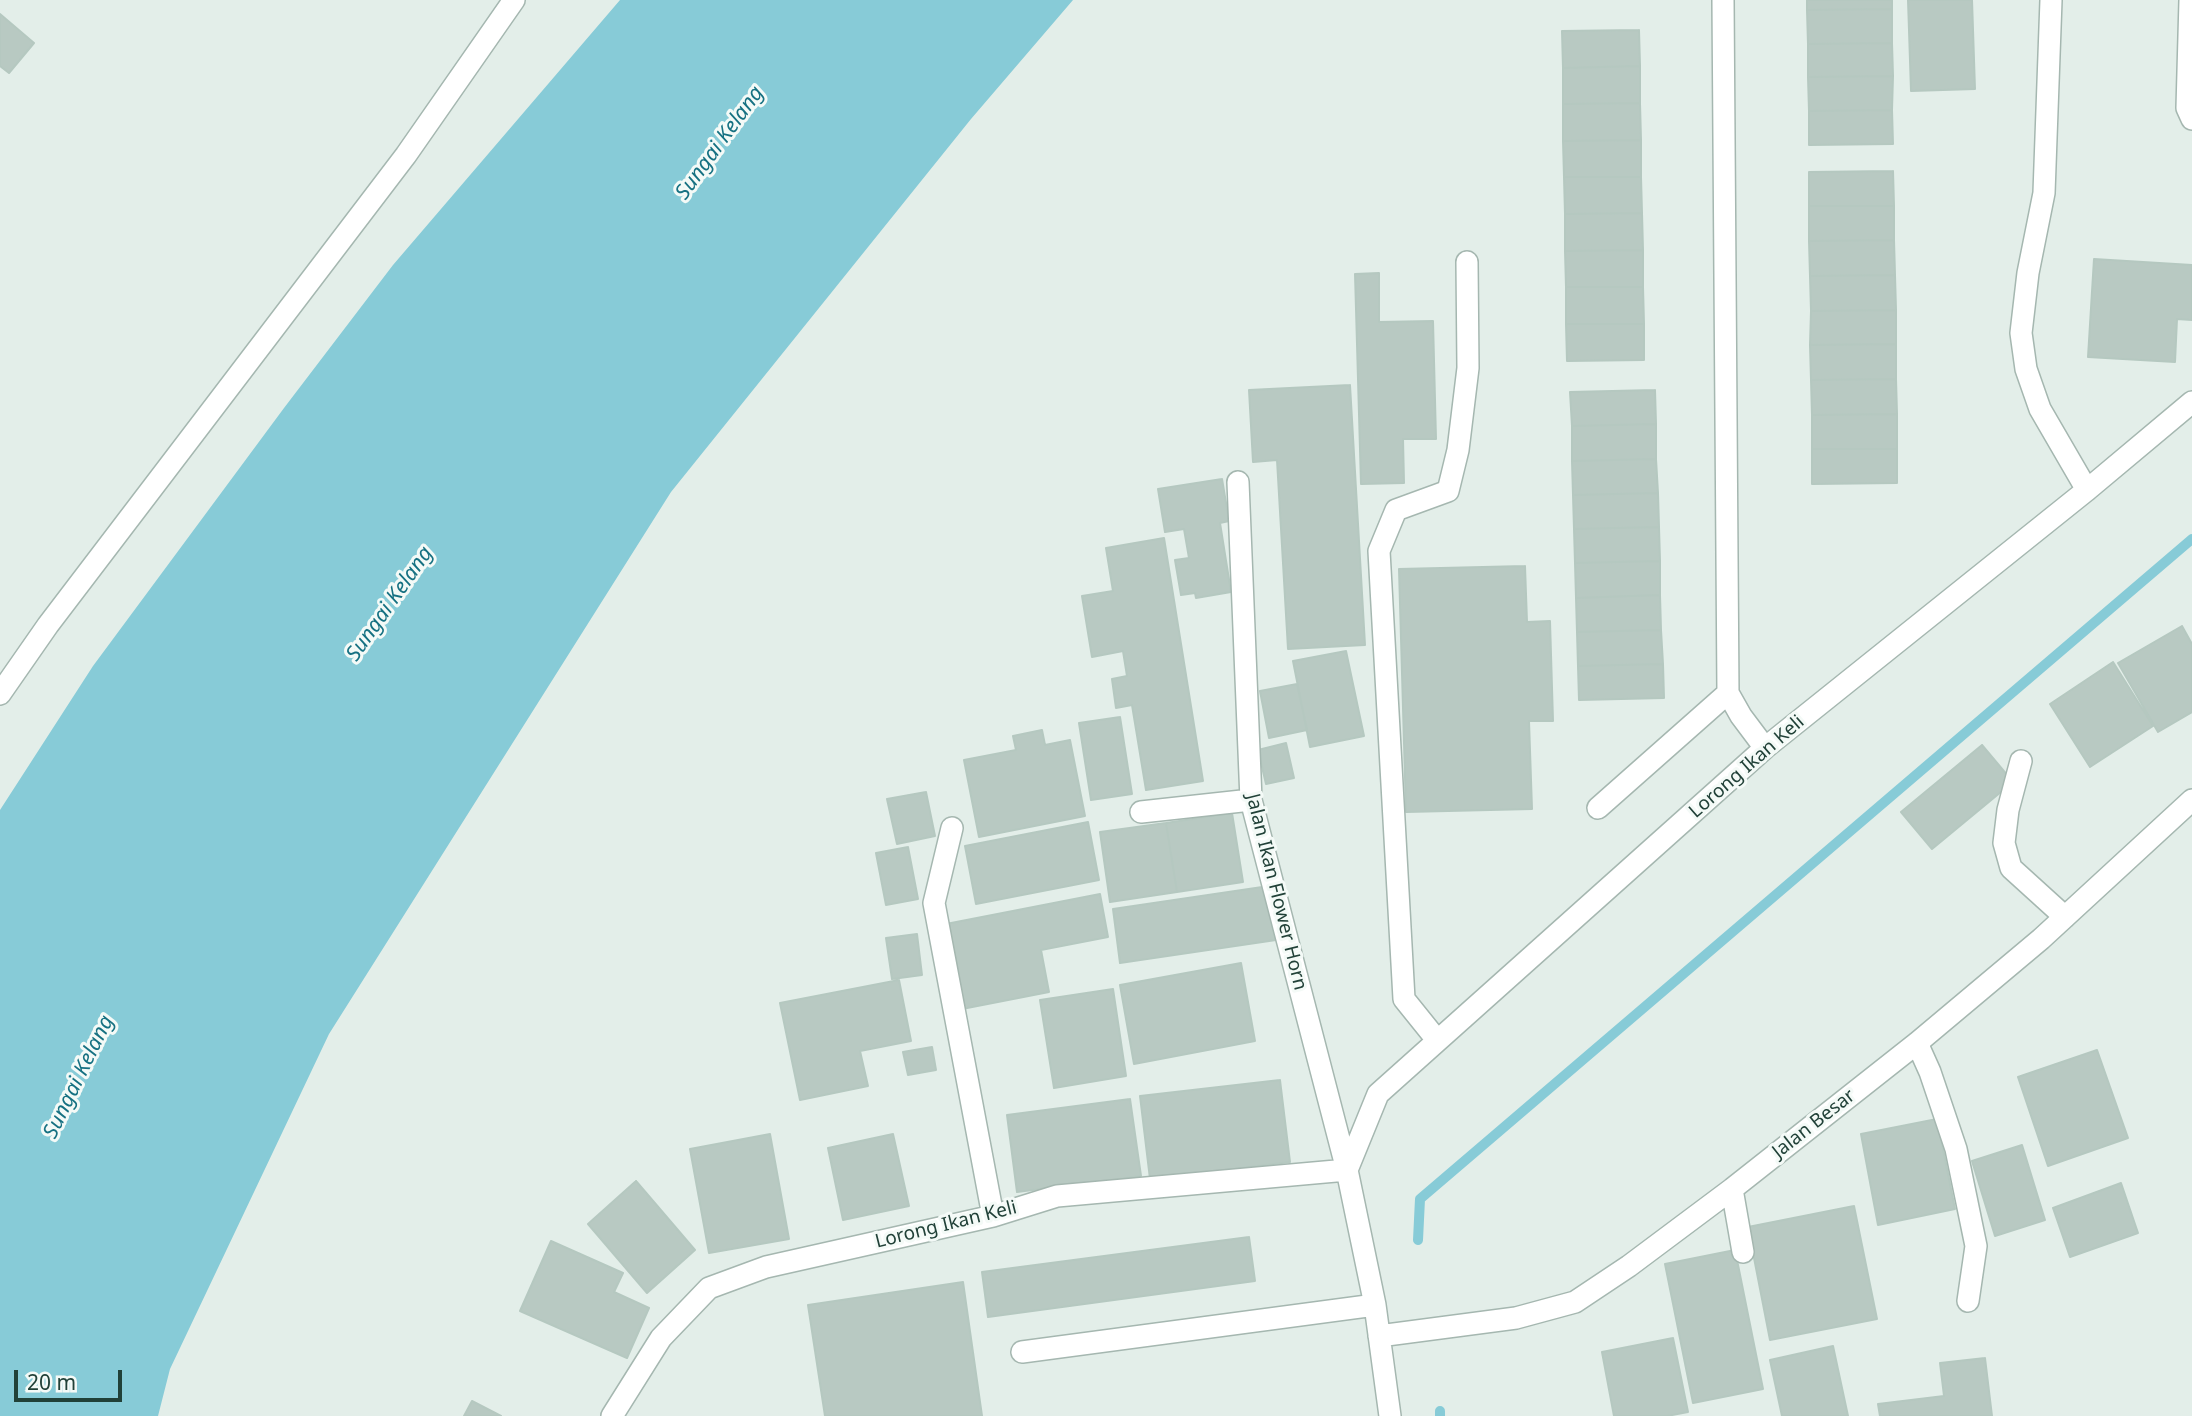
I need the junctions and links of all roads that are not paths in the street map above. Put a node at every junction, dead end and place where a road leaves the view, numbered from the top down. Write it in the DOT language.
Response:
graph roads {
  1 [pos="514,0"];
  2 [pos="1723,0"];
  3 [pos="2051,0"];
  4 [pos="2190,0"];
  5 [pos="2192,119"];
  6 [pos="1467,262"];
  7 [pos="2192,402"];
  8 [pos="1238,482"];
  9 [pos="2087,490"];
  10 [pos="1728,693"];
  11 [pos="0,694"];
  12 [pos="1765,748"];
  13 [pos="2021,761"];
  14 [pos="1251,800"];
  15 [pos="2192,800"];
  16 [pos="1598,808"];
  17 [pos="1141,812"];
  18 [pos="952,828"];
  19 [pos="2065,917"];
  20 [pos="1437,1040"];
  21 [pos="1917,1043"];
  22 [pos="1347,1170"];
  23 [pos="1731,1189"];
  24 [pos="993,1216"];
  25 [pos="1743,1252"];
  26 [pos="1968,1301"];
  27 [pos="1375,1305"];
  28 [pos="1379,1336"];
  29 [pos="1022,1352"];
  30 [pos="612,1416"];
  31 [pos="1390,1416"];
  1 -- 11 [label="street"];
  2 -- 10 [label="street"];
  3 -- 9 [label="street"];
  4 -- 5 [label="street"];
  6 -- 20 [label="street"];
  7 -- 9 [label="street, Lorong Ikan Keli"];
  8 -- 14 [label="street, Jalan Ikan Flower Horn"];
  9 -- 12 [label="street, Lorong Ikan Keli"];
  10 -- 12 [label="street"];
  10 -- 16 [label="street"];
  12 -- 20 [label="street, Lorong Ikan Keli"];
  13 -- 19 [label="street"];
  14 -- 17 [label="street"];
  14 -- 22 [label="street, Jalan Ikan Flower Horn"];
  15 -- 19 [label="street, Jalan Besar"];
  18 -- 24 [label="street"];
  19 -- 21 [label="street, Jalan Besar"];
  20 -- 22 [label="street, Lorong Ikan Keli"];
  21 -- 23 [label="street, Jalan Besar"];
  21 -- 26 [label="street"];
  22 -- 24 [label="street, Lorong Ikan Keli"];
  22 -- 27 [label="street"];
  23 -- 25 [label="street"];
  23 -- 28 [label="street, Jalan Besar"];
  24 -- 30 [label="street, Lorong Ikan Keli"];
  27 -- 28 [label="street"];
  27 -- 29 [label="street"];
  28 -- 31 [label="street"];
}
